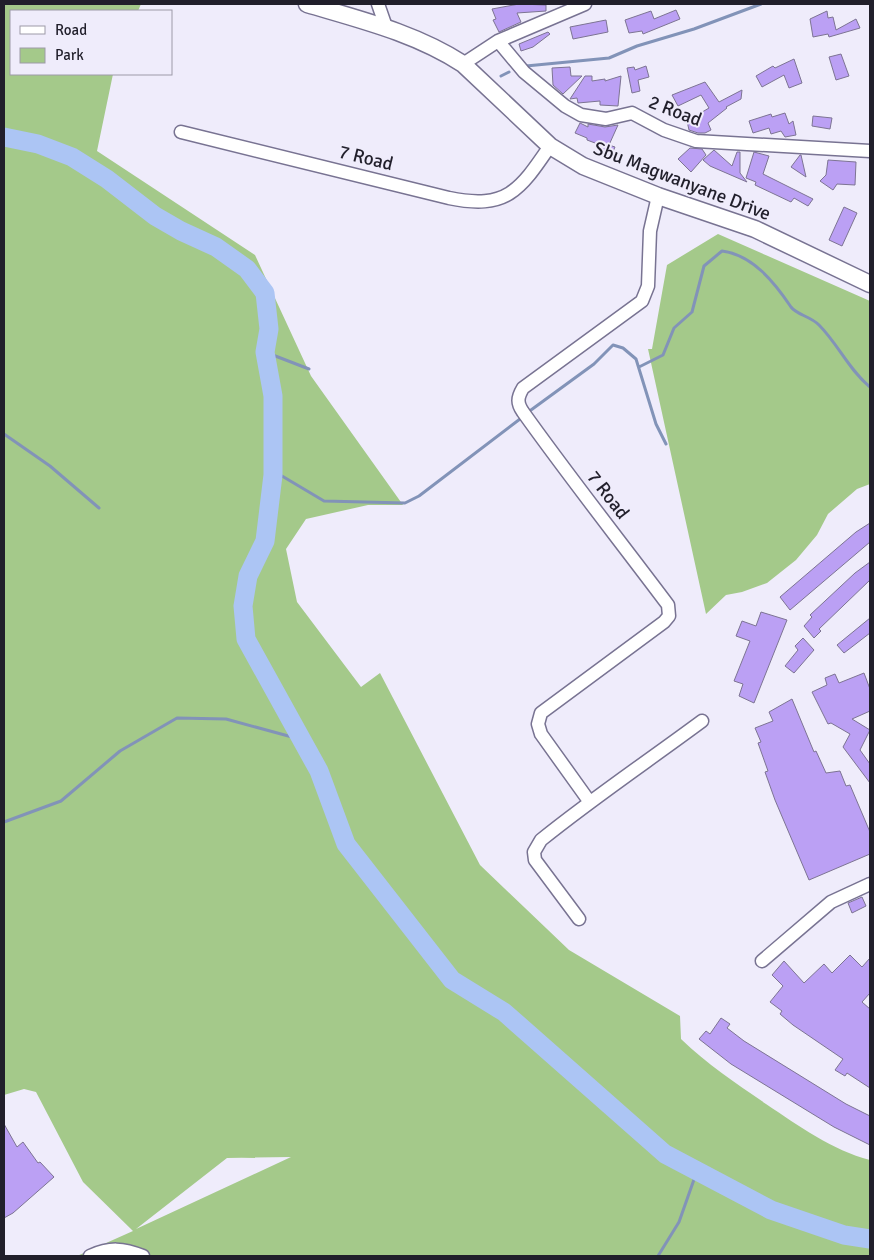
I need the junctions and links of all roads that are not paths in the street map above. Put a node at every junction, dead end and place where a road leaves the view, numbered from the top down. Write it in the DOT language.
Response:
graph roads {
  1 [pos="307,4"];
  2 [pos="378,4"];
  3 [pos="585,4"];
  4 [pos="386,27"];
  5 [pos="498,41"];
  6 [pos="463,64"];
  7 [pos="181,132"];
  8 [pos="550,146"];
  9 [pos="870,151"];
  10 [pos="658,196"];
  11 [pos="870,284"];
  12 [pos="702,721"];
  13 [pos="588,801"];
  14 [pos="870,884"];
  15 [pos="579,919"];
  16 [pos="762,961"];
  17 [pos="90,1256"];
  18 [pos="143,1256"];
  1 -- 4 [label="main road, Sbu Magwanyane Drive"];
  2 -- 4 [label="street"];
  3 -- 5 [label="street"];
  4 -- 6 [label="main road, Sbu Magwanyane Drive"];
  5 -- 6 [label="street"];
  5 -- 9 [label="street, 2 Road"];
  6 -- 8 [label="main road, Sbu Magwanyane Drive"];
  7 -- 8 [label="street, 7 Road"];
  8 -- 10 [label="main road, Sbu Magwanyane Drive"];
  10 -- 11 [label="main road, Sbu Magwanyane Drive"];
  10 -- 13 [label="street, 7 Road"];
  12 -- 13 [label="street"];
  13 -- 15 [label="street"];
  14 -- 16 [label="street"];
  17 -- 18 [label="street"];
}
